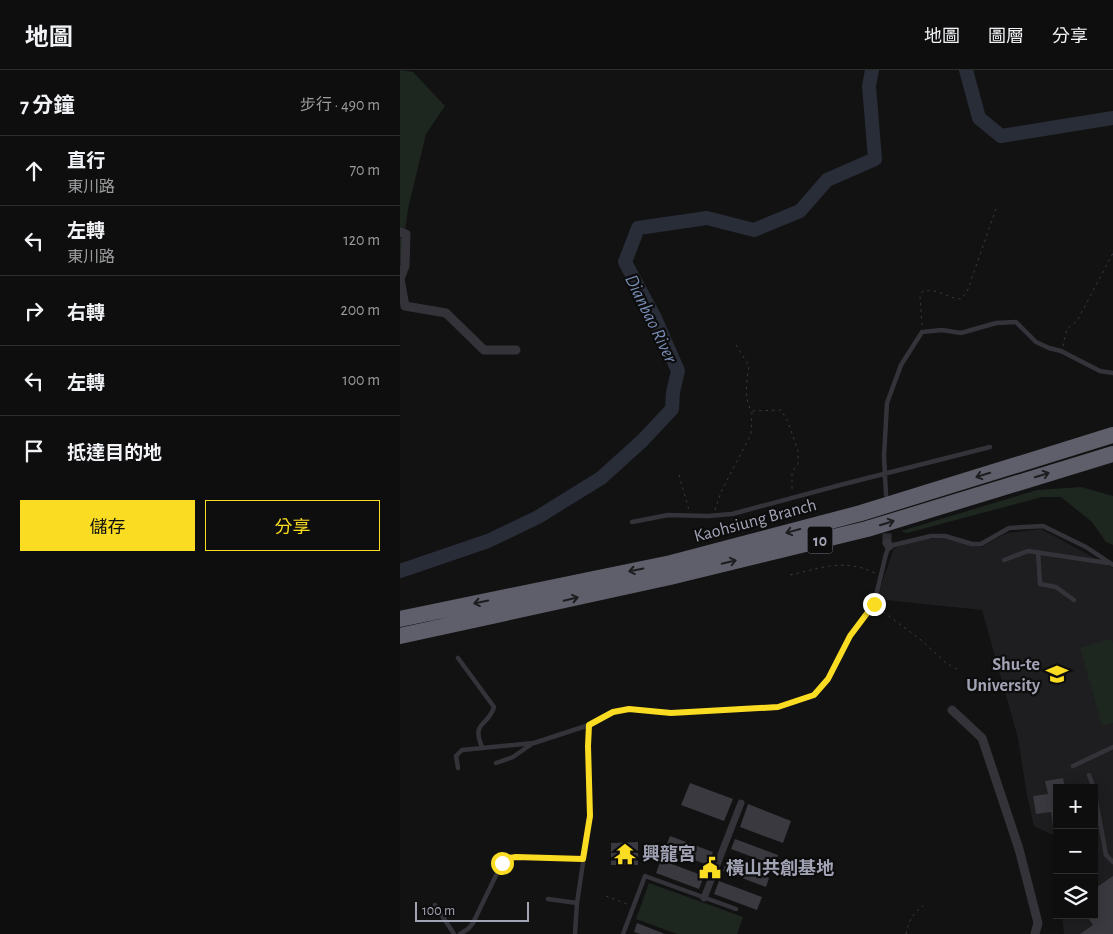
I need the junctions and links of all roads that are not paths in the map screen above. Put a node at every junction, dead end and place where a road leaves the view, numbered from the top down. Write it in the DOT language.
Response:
graph roads {
  1 [pos="400,232"];
  2 [pos="516,350"];
  3 [pos="1113,373"];
  4 [pos="1113,435"];
  5 [pos="990,447"];
  6 [pos="1113,454"];
  7 [pos="886,474"];
  8 [pos="886,495"];
  9 [pos="632,522"];
  10 [pos="1038,552"];
  11 [pos="1004,560"];
  12 [pos="1111,564"];
  13 [pos="1074,600"];
  14 [pos="400,619"];
  15 [pos="400,636"];
  16 [pos="458,658"];
  17 [pos="952,710"];
  18 [pos="589,725"];
  19 [pos="534,743"];
  20 [pos="482,747"];
  21 [pos="1113,747"];
  22 [pos="496,763"];
  23 [pos="1073,766"];
  24 [pos="458,768"];
  25 [pos="1090,775"];
  26 [pos="1093,784"];
  27 [pos="741,803"];
  28 [pos="1098,811"];
  29 [pos="583,859"];
  30 [pos="1113,862"];
  31 [pos="704,898"];
  32 [pos="548,899"];
  33 [pos="577,903"];
  34 [pos="435,905"];
  35 [pos="736,910"];
  36 [pos="454,934"];
  37 [pos="460,934"];
  38 [pos="575,934"];
  39 [pos="623,934"];
  40 [pos="1035,934"];
  1 -- 2 [label="street"];
  3 -- 7 [label="lane"];
  4 -- 14 [label="highway, Kaohsiung Branch / 10, one-way"];
  5 -- 7 [label="lane"];
  15 -- 6 [label="highway, Kaohsiung Branch / 10, one-way"];
  7 -- 8 [label="lane"];
  7 -- 9 [label="lane"];
  10 -- 11 [label="lane"];
  10 -- 12 [label="lane"];
  10 -- 13 [label="lane"];
  12 -- 18 [label="lane"];
  16 -- 20 [label="lane"];
  17 -- 40 [label="street"];
  18 -- 19 [label="lane"];
  18 -- 29 [label="lane"];
  19 -- 20 [label="lane"];
  19 -- 22 [label="lane"];
  20 -- 24 [label="lane"];
  21 -- 23 [label="lane"];
  25 -- 26 [label="lane"];
  27 -- 31 [label="street"];
  28 -- 30 [label="lane"];
  29 -- 33 [label="lane"];
  29 -- 37 [label="lane"];
  31 -- 35 [label="lane"];
  31 -- 39 [label="lane"];
  32 -- 33 [label="lane"];
  33 -- 38 [label="lane"];
  34 -- 36 [label="lane"];
}
